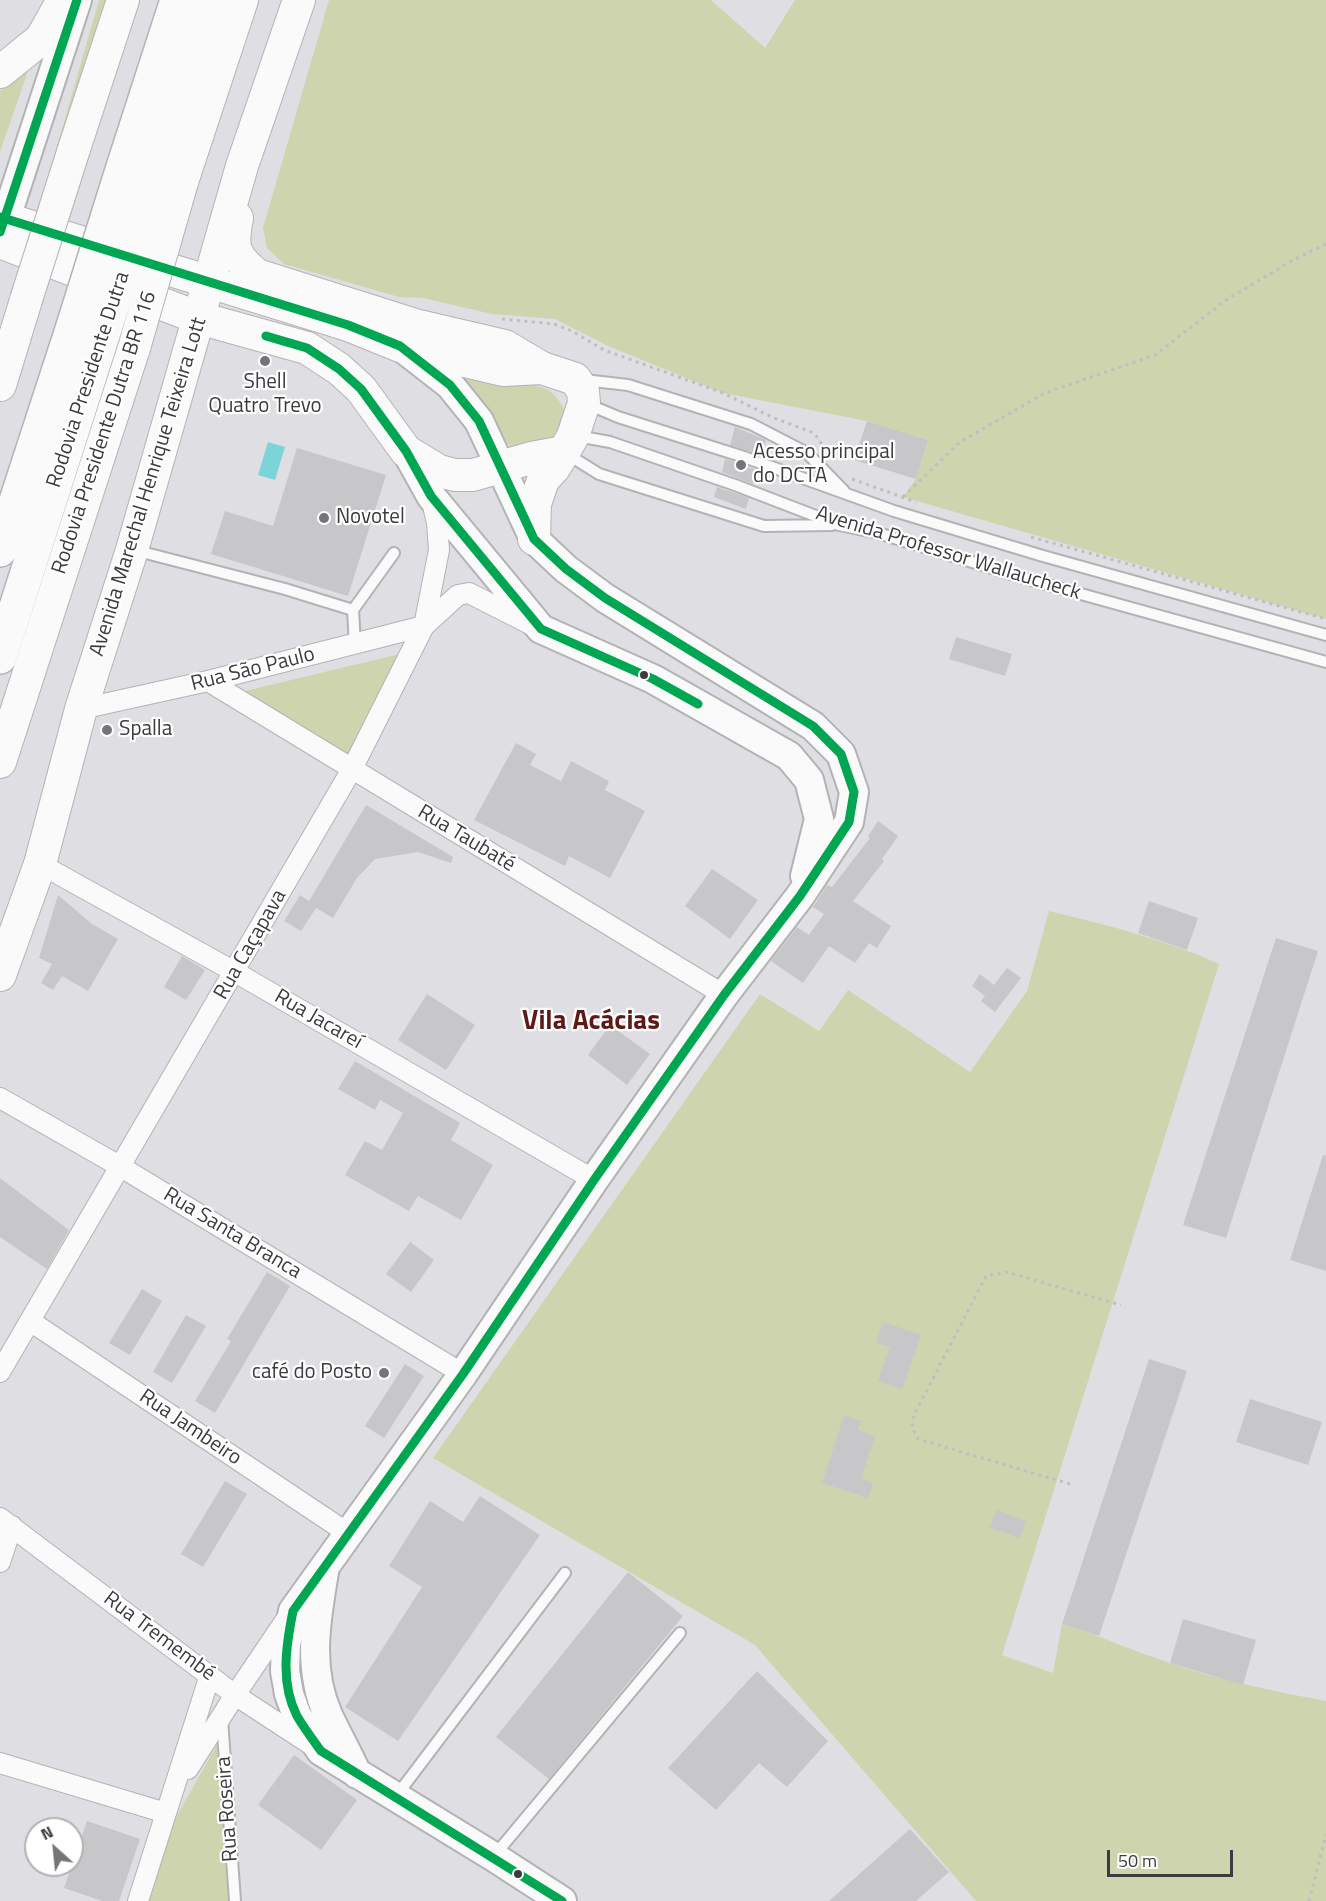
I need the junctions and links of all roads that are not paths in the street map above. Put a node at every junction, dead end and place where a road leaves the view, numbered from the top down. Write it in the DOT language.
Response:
graph roads {
  1 [pos="63,0"];
  2 [pos="77,0"];
  3 [pos="123,0"];
  4 [pos="177,0"];
  5 [pos="210,0"];
  6 [pos="242,0"];
  7 [pos="299,0"];
  8 [pos="0,72"];
  9 [pos="242,166"];
  10 [pos="169,178"];
  11 [pos="1,224"];
  12 [pos="210,283"];
  13 [pos="200,318"];
  14 [pos="88,329"];
  15 [pos="400,346"];
  16 [pos="542,368"];
  17 [pos="0,385"];
  18 [pos="579,391"];
  19 [pos="569,444"];
  20 [pos="406,451"];
  21 [pos="501,467"];
  22 [pos="847,494"];
  23 [pos="431,496"];
  24 [pos="839,525"];
  25 [pos="534,539"];
  26 [pos="0,550"];
  27 [pos="132,550"];
  28 [pos="394,553"];
  29 [pos="353,610"];
  30 [pos="424,626"];
  31 [pos="541,629"];
  32 [pos="1326,635"];
  33 [pos="355,645"];
  34 [pos="0,657"];
  35 [pos="1326,663"];
  36 [pos="208,681"];
  37 [pos="81,709"];
  38 [pos="0,762"];
  39 [pos="352,769"];
  40 [pos="40,864"];
  41 [pos="800,896"];
  42 [pos="235,972"];
  43 [pos="0,975"];
  44 [pos="724,995"];
  45 [pos="0,1098"];
  46 [pos="121,1167"];
  47 [pos="594,1180"];
  48 [pos="30,1321"];
  49 [pos="0,1372"];
  50 [pos="463,1374"];
  51 [pos="6,1522"];
  52 [pos="349,1534"];
  53 [pos="0,1562"];
  54 [pos="326,1565"];
  55 [pos="565,1573"];
  56 [pos="293,1611"];
  57 [pos="680,1633"];
  58 [pos="210,1675"];
  59 [pos="235,1695"];
  60 [pos="222,1717"];
  61 [pos="321,1751"];
  62 [pos="0,1763"];
  63 [pos="357,1774"];
  64 [pos="175,1791"];
  65 [pos="396,1797"];
  66 [pos="166,1813"];
  67 [pos="494,1857"];
  68 [pos="138,1901"];
  69 [pos="234,1901"];
  70 [pos="562,1901"];
  1 -- 8 [label="main road"];
  2 -- 11 [label="main road"];
  3 -- 17 [label="main road, bridge"];
  4 -- 14 [label="highway, Rodovia Presidente Dutra, bridge"];
  5 -- 10 [label="highway, Rodovia Presidente Dutra"];
  6 -- 10 [label="main road, Rodovia Presidente Dutra BR 116"];
  7 -- 9 [label="main road, Avenida Marechal Henrique Teixeira Lott"];
  9 -- 12 [label="main road, Avenida Marechal Henrique Teixeira Lott"];
  9 -- 16 [label="main road"];
  10 -- 14 [label="highway, Rodovia Presidente Dutra, bridge"];
  10 -- 38 [label="main road, Rodovia Presidente Dutra BR 116, bridge"];
  11 -- 12 [label="main road"];
  11 -- 13 [label="main road"];
  12 -- 13 [label="main road, Avenida Marechal Henrique Teixeira Lott"];
  12 -- 15 [label="main road"];
  13 -- 20 [label="main road"];
  13 -- 27 [label="main road, Avenida Marechal Henrique Teixeira Lott"];
  14 -- 26 [label="highway, Rodovia Presidente Dutra"];
  14 -- 34 [label="highway, Rodovia Presidente Dutra"];
  15 -- 16 [label="main road"];
  15 -- 21 [label="main road"];
  16 -- 18 [label="main road"];
  18 -- 19 [label="main road"];
  18 -- 22 [label="lane, Avenida Professor Wallaucheck"];
  18 -- 22 [label="lane"];
  19 -- 21 [label="main road"];
  19 -- 24 [label="lane, Avenida Professor Wallaucheck"];
  19 -- 24 [label="lane"];
  19 -- 25 [label="main road"];
  20 -- 21 [label="main road"];
  20 -- 23 [label="main road"];
  21 -- 25 [label="main road"];
  22 -- 32 [label="lane, Avenida Professor Wallaucheck"];
  23 -- 30 [label="street, Rua Caçapava"];
  23 -- 31 [label="main road"];
  24 -- 35 [label="lane, Avenida Professor Wallaucheck"];
  25 -- 41 [label="main road"];
  27 -- 29 [label="lane"];
  27 -- 37 [label="main road, Avenida Marechal Henrique Teixeira Lott"];
  28 -- 29 [label="lane"];
  29 -- 33 [label="lane"];
  30 -- 31 [label="street"];
  30 -- 33 [label="street, Rua São Paulo"];
  30 -- 39 [label="street, Rua Caçapava"];
  31 -- 41 [label="main road"];
  33 -- 36 [label="street, Rua São Paulo"];
  36 -- 37 [label="street, Rua São Paulo"];
  36 -- 39 [label="street, Rua Taubaté"];
  37 -- 40 [label="main road, Avenida Marechal Henrique Teixeira Lott"];
  39 -- 42 [label="street, Rua Caçapava"];
  39 -- 44 [label="street, Rua Taubaté"];
  40 -- 42 [label="street, Rua Jacareí"];
  40 -- 43 [label="main road, Avenida Marechal Henrique Teixeira Lott"];
  41 -- 44 [label="main road"];
  42 -- 46 [label="street, Rua Caçapava"];
  42 -- 47 [label="street, Rua Jacareí"];
  44 -- 47 [label="main road"];
  45 -- 46 [label="street, Rua Santa Branca"];
  46 -- 48 [label="street, Rua Caçapava"];
  46 -- 50 [label="street, Rua Santa Branca"];
  47 -- 50 [label="main road"];
  48 -- 49 [label="street, Rua Caçapava"];
  48 -- 52 [label="street, Rua Jambeiro"];
  50 -- 52 [label="main road"];
  51 -- 53 [label="street"];
  51 -- 58 [label="street, Rua Tremembé"];
  52 -- 54 [label="main road"];
  54 -- 56 [label="main road"];
  54 -- 63 [label="main road"];
  55 -- 65 [label="lane"];
  56 -- 59 [label="street"];
  56 -- 61 [label="main road"];
  57 -- 67 [label="lane"];
  58 -- 59 [label="street, Rua Tremembé"];
  58 -- 64 [label="street"];
  59 -- 60 [label="street"];
  59 -- 61 [label="street, Rua Tremembé"];
  60 -- 64 [label="street"];
  60 -- 69 [label="lane, Rua Roseira"];
  61 -- 63 [label="main road"];
  62 -- 66 [label="street"];
  63 -- 65 [label="main road"];
  64 -- 66 [label="street"];
  65 -- 67 [label="main road"];
  66 -- 68 [label="street"];
  67 -- 70 [label="main road"];
}
